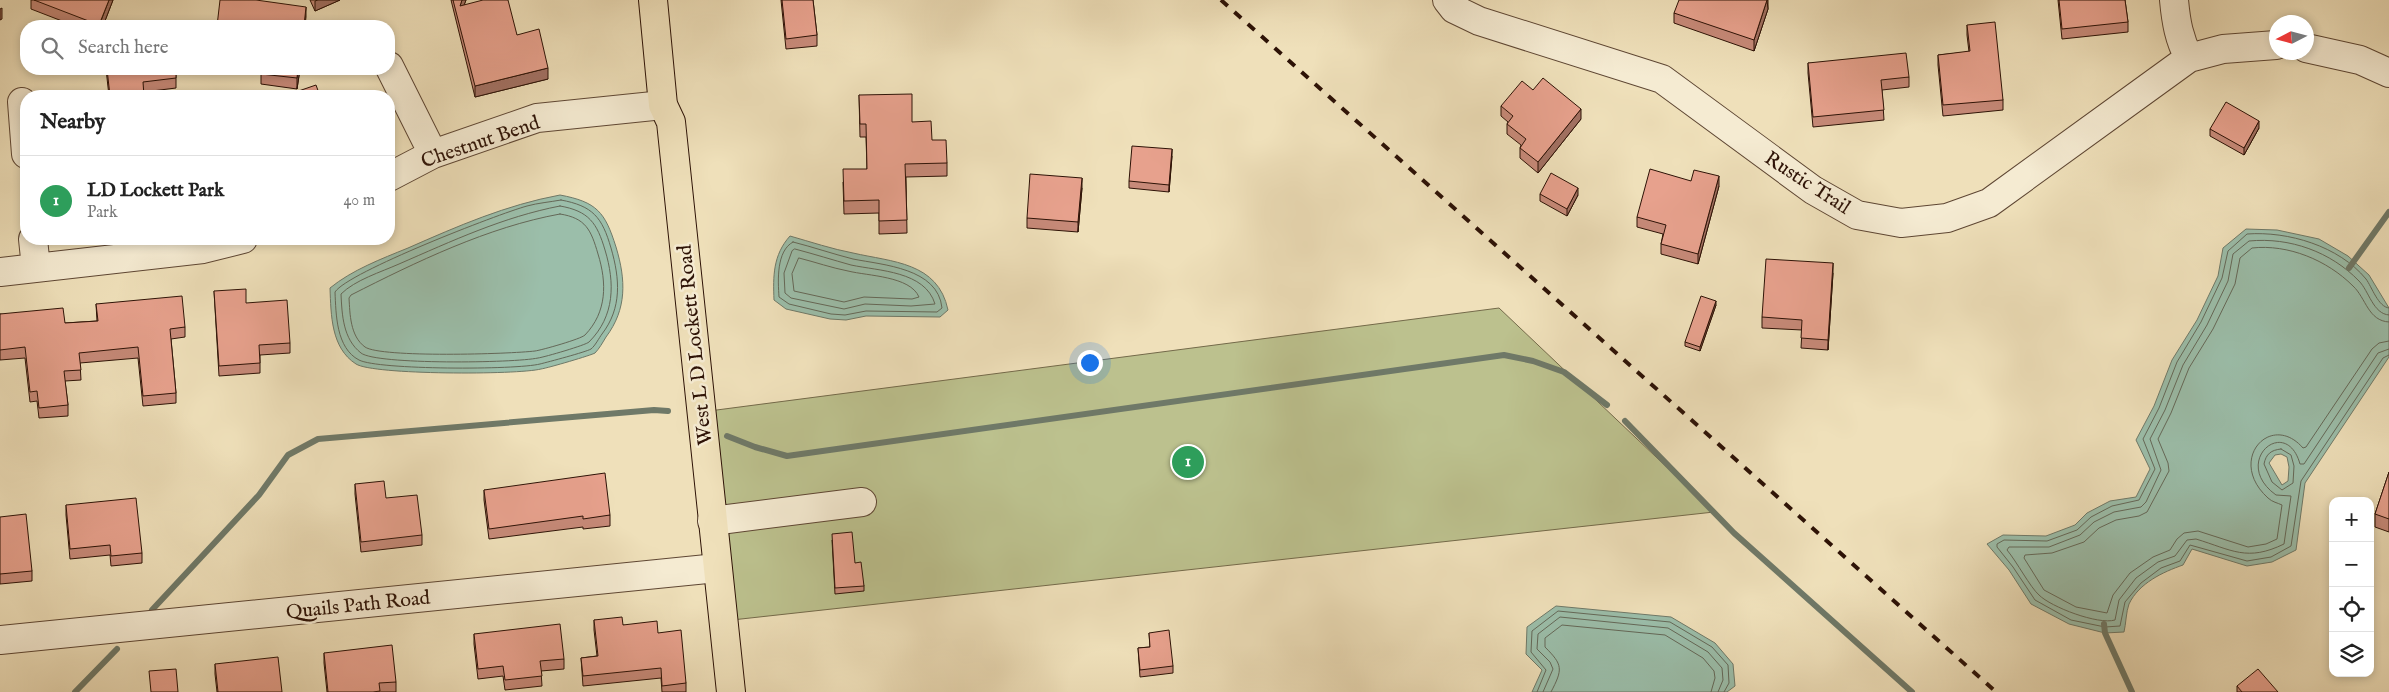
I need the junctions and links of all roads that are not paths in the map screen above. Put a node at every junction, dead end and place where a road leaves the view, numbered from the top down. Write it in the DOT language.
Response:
graph roads {
  1 [pos="653,0"];
  2 [pos="1447,0"];
  3 [pos="2174,0"];
  4 [pos="2269,46"];
  5 [pos="2314,50"];
  6 [pos="2189,58"];
  7 [pos="2389,73"];
  8 [pos="393,75"];
  9 [pos="663,105"];
  10 [pos="432,154"];
  11 [pos="395,174"];
  12 [pos="34,245"];
  13 [pos="219,245"];
  14 [pos="36,268"];
  15 [pos="0,272"];
  16 [pos="862,502"];
  17 [pos="712,521"];
  18 [pos="717,568"];
  19 [pos="0,640"];
  20 [pos="731,692"];
  1 -- 9 [label="main road, West L D Lockett Road"];
  2 -- 6 [label="street, Rustic Trail"];
  3 -- 6 [label="street"];
  4 -- 6 [label="street, Rustic Trail"];
  5 -- 7 [label="street"];
  8 -- 10 [label="street"];
  9 -- 10 [label="street, Chestnut Bend"];
  9 -- 17 [label="main road, West L D Lockett Road"];
  10 -- 11 [label="street, Chestnut Bend"];
  12 -- 14 [label="street"];
  13 -- 14 [label="street"];
  14 -- 15 [label="street"];
  16 -- 17 [label="street"];
  17 -- 18 [label="main road, West L D Lockett Road"];
  18 -- 19 [label="street, Quails Path Road"];
  18 -- 20 [label="main road, West L D Lockett Road"];
}
